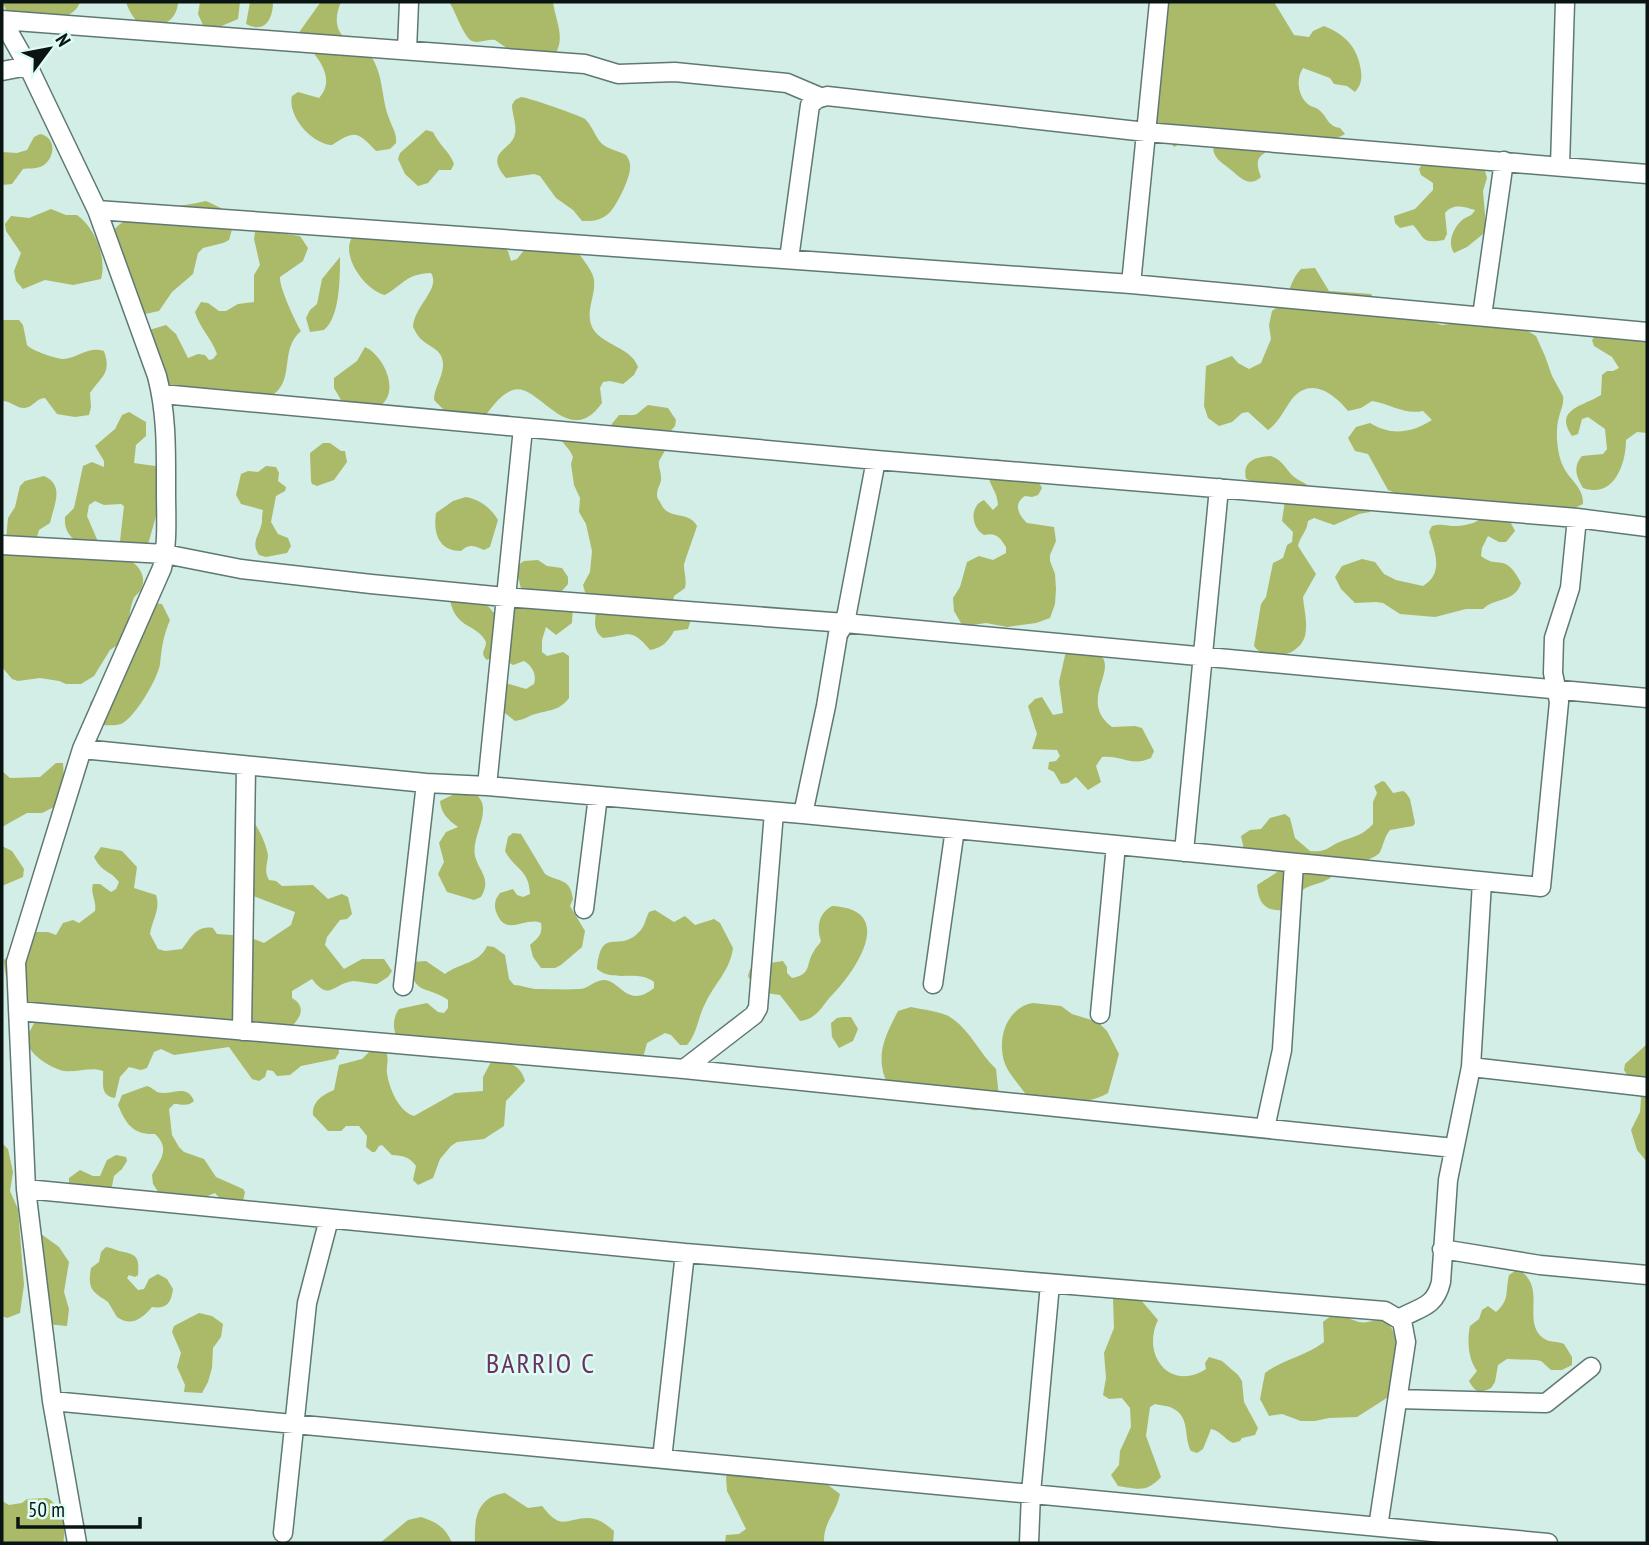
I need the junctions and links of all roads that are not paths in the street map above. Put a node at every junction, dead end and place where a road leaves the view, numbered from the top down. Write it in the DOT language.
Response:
graph roads {
  1 [pos="409,2"];
  2 [pos="1159,2"];
  3 [pos="1565,2"];
  4 [pos="2,20"];
  5 [pos="407,50"];
  6 [pos="27,66"];
  7 [pos="2,71"];
  8 [pos="820,97"];
  9 [pos="1146,132"];
  10 [pos="1504,161"];
  11 [pos="1560,166"];
  12 [pos="1647,174"];
  13 [pos="97,210"];
  14 [pos="789,259"];
  15 [pos="1131,284"];
  16 [pos="1482,316"];
  17 [pos="1647,332"];
  18 [pos="162,394"];
  19 [pos="523,428"];
  20 [pos="876,460"];
  21 [pos="1219,488"];
  22 [pos="1577,518"];
  23 [pos="1647,527"];
  24 [pos="2,545"];
  25 [pos="165,554"];
  26 [pos="505,597"];
  27 [pos="845,623"];
  28 [pos="1201,656"];
  29 [pos="1555,689"];
  30 [pos="1647,698"];
  31 [pos="82,749"];
  32 [pos="246,766"];
  33 [pos="426,783"];
  34 [pos="487,786"];
  35 [pos="598,796"];
  36 [pos="774,812"];
  37 [pos="803,814"];
  38 [pos="955,829"];
  39 [pos="1116,845"];
  40 [pos="1184,852"];
  41 [pos="1294,863"];
  42 [pos="1482,882"];
  43 [pos="584,909"];
  44 [pos="9,962"];
  45 [pos="933,984"];
  46 [pos="403,986"];
  47 [pos="19,1012"];
  48 [pos="1100,1014"];
  49 [pos="242,1031"];
  50 [pos="1471,1067"];
  51 [pos="684,1069"];
  52 [pos="1647,1087"];
  53 [pos="1265,1128"];
  54 [pos="1454,1148"];
  55 [pos="26,1189"];
  56 [pos="329,1219"];
  57 [pos="1442,1249"];
  58 [pos="685,1253"];
  59 [pos="1647,1275"];
  60 [pos="1051,1284"];
  61 [pos="1399,1318"];
  62 [pos="1591,1367"];
  63 [pos="1398,1399"];
  64 [pos="52,1401"];
  65 [pos="294,1424"];
  66 [pos="662,1459"];
  67 [pos="1031,1493"];
  68 [pos="1378,1527"];
  69 [pos="283,1533"];
  70 [pos="77,1543"];
  71 [pos="1029,1543"];
  72 [pos="1548,1543"];
  1 -- 5 [label="street"];
  2 -- 9 [label="street"];
  3 -- 11 [label="street"];
  4 -- 5 [label="street"];
  4 -- 6 [label="street"];
  5 -- 8 [label="street"];
  6 -- 7 [label="street"];
  6 -- 13 [label="street"];
  8 -- 9 [label="street"];
  8 -- 14 [label="street"];
  9 -- 10 [label="street"];
  9 -- 15 [label="street"];
  10 -- 11 [label="street"];
  10 -- 16 [label="street"];
  11 -- 12 [label="street"];
  13 -- 14 [label="street"];
  13 -- 18 [label="street"];
  14 -- 15 [label="street"];
  15 -- 16 [label="street"];
  16 -- 17 [label="street"];
  18 -- 19 [label="street"];
  18 -- 25 [label="street"];
  19 -- 20 [label="street"];
  19 -- 26 [label="street"];
  20 -- 21 [label="street"];
  20 -- 27 [label="street"];
  21 -- 22 [label="street"];
  21 -- 28 [label="street"];
  22 -- 23 [label="street"];
  22 -- 29 [label="street"];
  24 -- 25 [label="street"];
  25 -- 26 [label="street"];
  25 -- 31 [label="street"];
  26 -- 27 [label="street"];
  26 -- 34 [label="street"];
  27 -- 28 [label="street"];
  27 -- 37 [label="street"];
  28 -- 29 [label="street"];
  28 -- 40 [label="street"];
  29 -- 30 [label="street"];
  29 -- 42 [label="street"];
  31 -- 32 [label="street"];
  31 -- 44 [label="street"];
  32 -- 33 [label="street"];
  32 -- 49 [label="street"];
  33 -- 34 [label="street"];
  33 -- 46 [label="street"];
  34 -- 35 [label="street"];
  35 -- 36 [label="street"];
  35 -- 43 [label="street"];
  36 -- 37 [label="street"];
  36 -- 51 [label="street"];
  37 -- 38 [label="street"];
  38 -- 39 [label="street"];
  38 -- 45 [label="street"];
  39 -- 40 [label="street"];
  39 -- 48 [label="street"];
  40 -- 41 [label="street"];
  41 -- 42 [label="street"];
  41 -- 53 [label="street"];
  42 -- 50 [label="street"];
  44 -- 47 [label="street"];
  47 -- 49 [label="street"];
  47 -- 55 [label="street"];
  49 -- 51 [label="street"];
  50 -- 52 [label="street"];
  50 -- 54 [label="street"];
  51 -- 53 [label="street"];
  53 -- 54 [label="street"];
  54 -- 57 [label="street"];
  55 -- 56 [label="street"];
  55 -- 64 [label="street"];
  56 -- 58 [label="street"];
  56 -- 65 [label="street"];
  57 -- 59 [label="street"];
  57 -- 61 [label="street"];
  58 -- 60 [label="street"];
  58 -- 66 [label="street"];
  60 -- 61 [label="street"];
  60 -- 67 [label="street"];
  61 -- 63 [label="street"];
  62 -- 63 [label="street"];
  63 -- 68 [label="street"];
  64 -- 65 [label="street"];
  64 -- 70 [label="street"];
  65 -- 66 [label="street"];
  65 -- 69 [label="street"];
  66 -- 67 [label="street"];
  67 -- 68 [label="street"];
  67 -- 71 [label="street"];
  68 -- 72 [label="street"];
}
